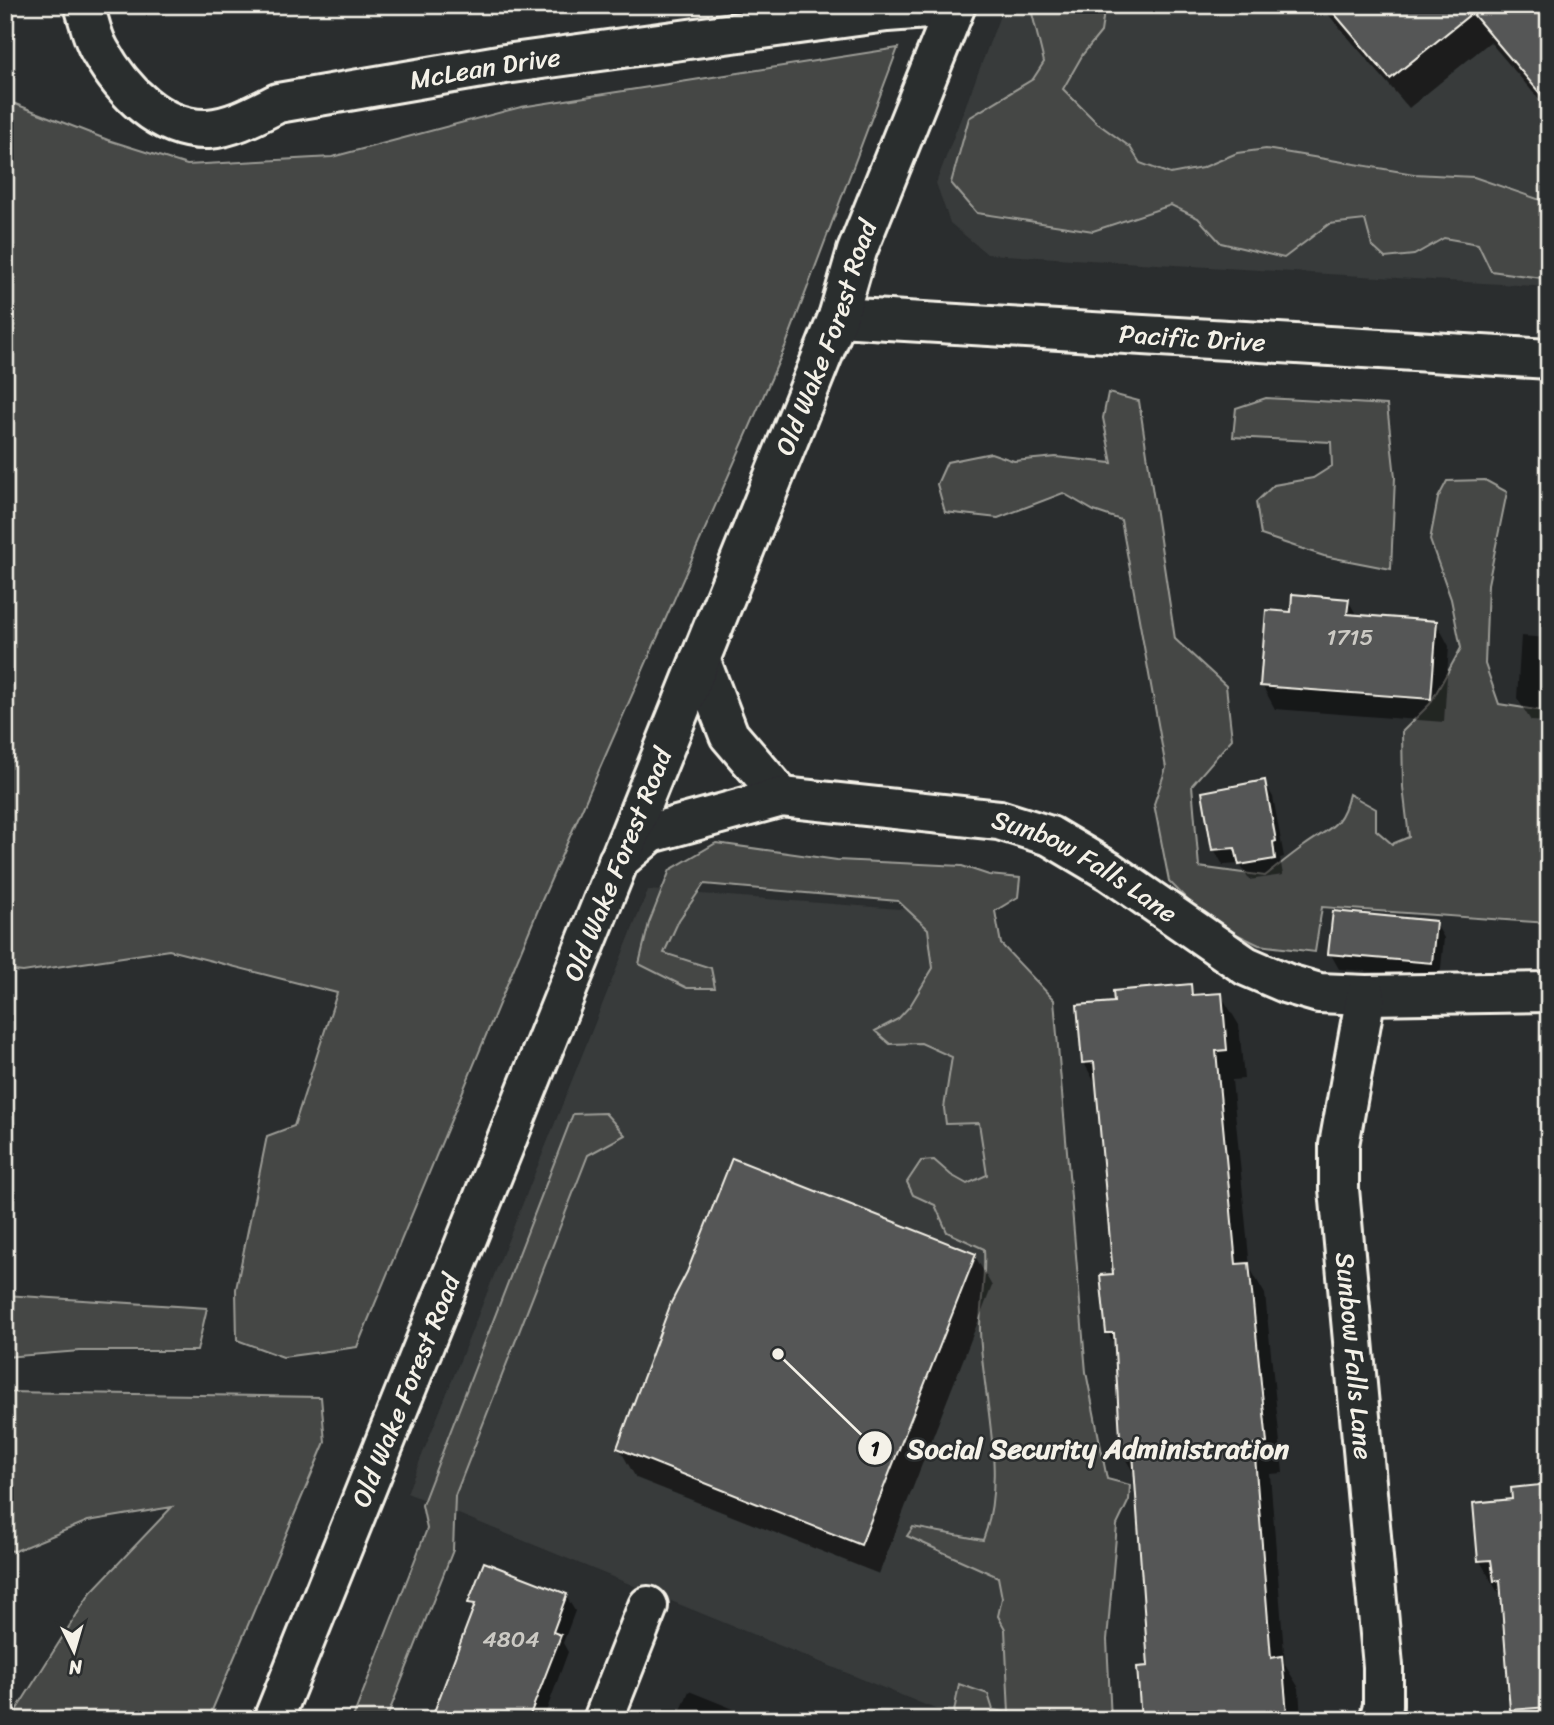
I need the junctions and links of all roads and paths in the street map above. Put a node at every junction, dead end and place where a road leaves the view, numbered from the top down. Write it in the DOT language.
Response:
graph roads {
  1 [pos="84,5"];
  2 [pos="955,6"];
  3 [pos="838,317"];
  4 [pos="1549,359"];
  5 [pos="700,659"];
  6 [pos="782,797"];
  7 [pos="618,862"];
  8 [pos="1549,992"];
  9 [pos="1366,995"];
  10 [pos="648,1606"];
  11 [pos="273,1720"];
  12 [pos="603,1720"];
  13 [pos="1379,1720"];
  1 -- 2 [label="street, McLean Drive"];
  2 -- 3 [label="street, Old Wake Forest Road"];
  3 -- 4 [label="street, Pacific Drive"];
  3 -- 5 [label="street, Old Wake Forest Road"];
  5 -- 6 [label="street"];
  5 -- 7 [label="street, Old Wake Forest Road"];
  6 -- 7 [label="street, Sunbow Falls Lane"];
  6 -- 9 [label="street, Sunbow Falls Lane"];
  7 -- 11 [label="street, Old Wake Forest Road"];
  8 -- 9 [label="street, Sunbow Falls Lane"];
  9 -- 13 [label="street, Sunbow Falls Lane"];
  10 -- 12 [label="street"];
}
